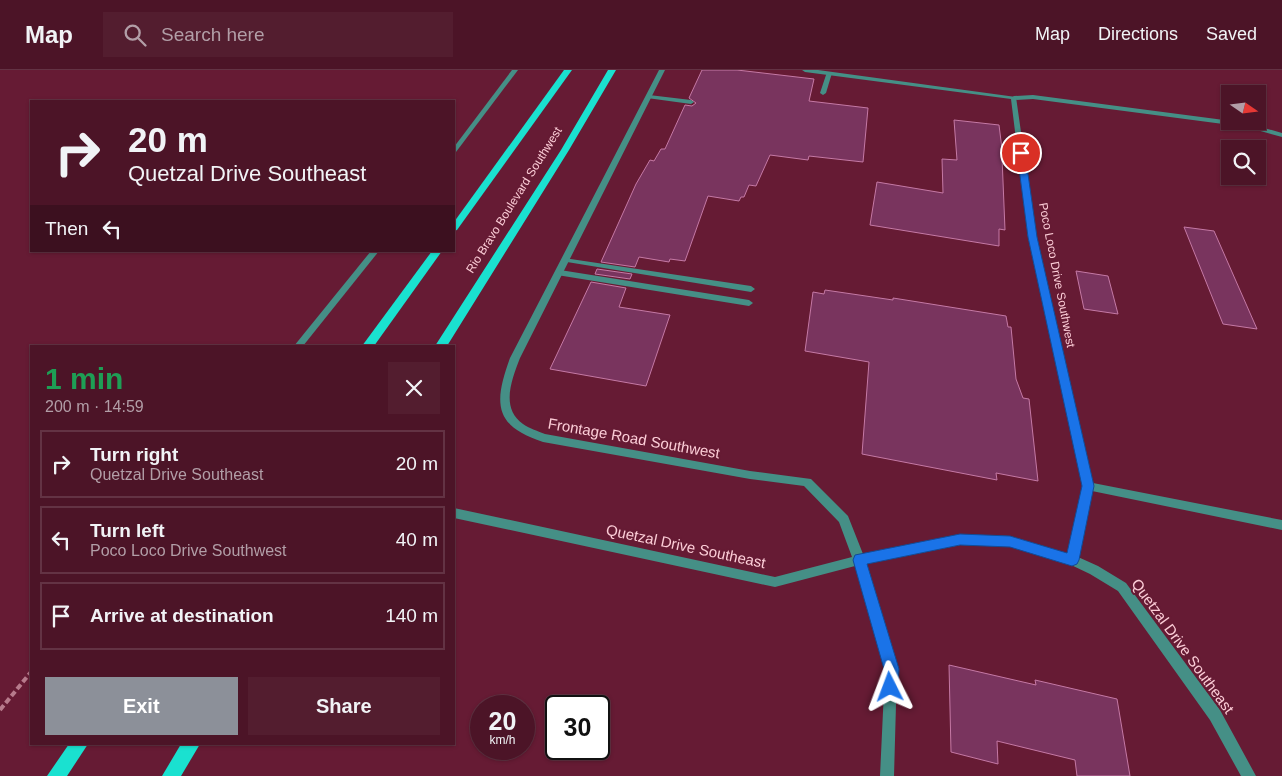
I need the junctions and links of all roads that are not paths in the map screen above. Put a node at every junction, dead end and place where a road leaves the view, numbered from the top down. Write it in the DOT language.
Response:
graph roads {
  1 [pos="515,70"];
  2 [pos="568,70"];
  3 [pos="612,70"];
  4 [pos="662,70"];
  5 [pos="804,70"];
  6 [pos="829,73"];
  7 [pos="823,92"];
  8 [pos="649,97"];
  9 [pos="1014,98"];
  10 [pos="690,102"];
  11 [pos="1282,135"];
  12 [pos="455,150"];
  13 [pos="455,227"];
  14 [pos="374,252"];
  15 [pos="436,252"];
  16 [pos="567,260"];
  17 [pos="560,273"];
  18 [pos="751,289"];
  19 [pos="749,303"];
  20 [pos="299,345"];
  21 [pos="369,345"];
  22 [pos="442,345"];
  23 [pos="1088,486"];
  24 [pos="455,513"];
  25 [pos="1282,525"];
  26 [pos="860,560"];
  27 [pos="1072,560"];
  28 [pos="78,745"];
  29 [pos="190,745"];
  30 [pos="56,776"];
  31 [pos="171,776"];
  32 [pos="887,776"];
  33 [pos="1249,776"];
  1 -- 12 [label="street"];
  2 -- 13 [label="main road, Rio Bravo Boulevard Southwest"];
  3 -- 22 [label="main road, Rio Bravo Boulevard Southwest"];
  4 -- 8 [label="street, Frontage Road Southwest"];
  5 -- 6 [label="street"];
  6 -- 7 [label="street"];
  6 -- 9 [label="street"];
  8 -- 10 [label="street"];
  8 -- 16 [label="street, Frontage Road Southwest"];
  9 -- 11 [label="street"];
  9 -- 23 [label="street, Poco Loco Drive Southwest"];
  14 -- 20 [label="street"];
  15 -- 21 [label="main road"];
  16 -- 17 [label="street, Frontage Road Southwest"];
  16 -- 18 [label="street"];
  17 -- 19 [label="street"];
  17 -- 26 [label="street, Frontage Road Southwest"];
  23 -- 25 [label="street"];
  23 -- 27 [label="street, Poco Loco Drive Southwest"];
  24 -- 26 [label="street, Quetzal Drive Southeast"];
  26 -- 27 [label="street, Quetzal Drive Southeast"];
  26 -- 32 [label="street, Frontage Road Southwest"];
  27 -- 33 [label="street, Quetzal Drive Southeast"];
  28 -- 30 [label="main road"];
  29 -- 31 [label="main road"];
}
